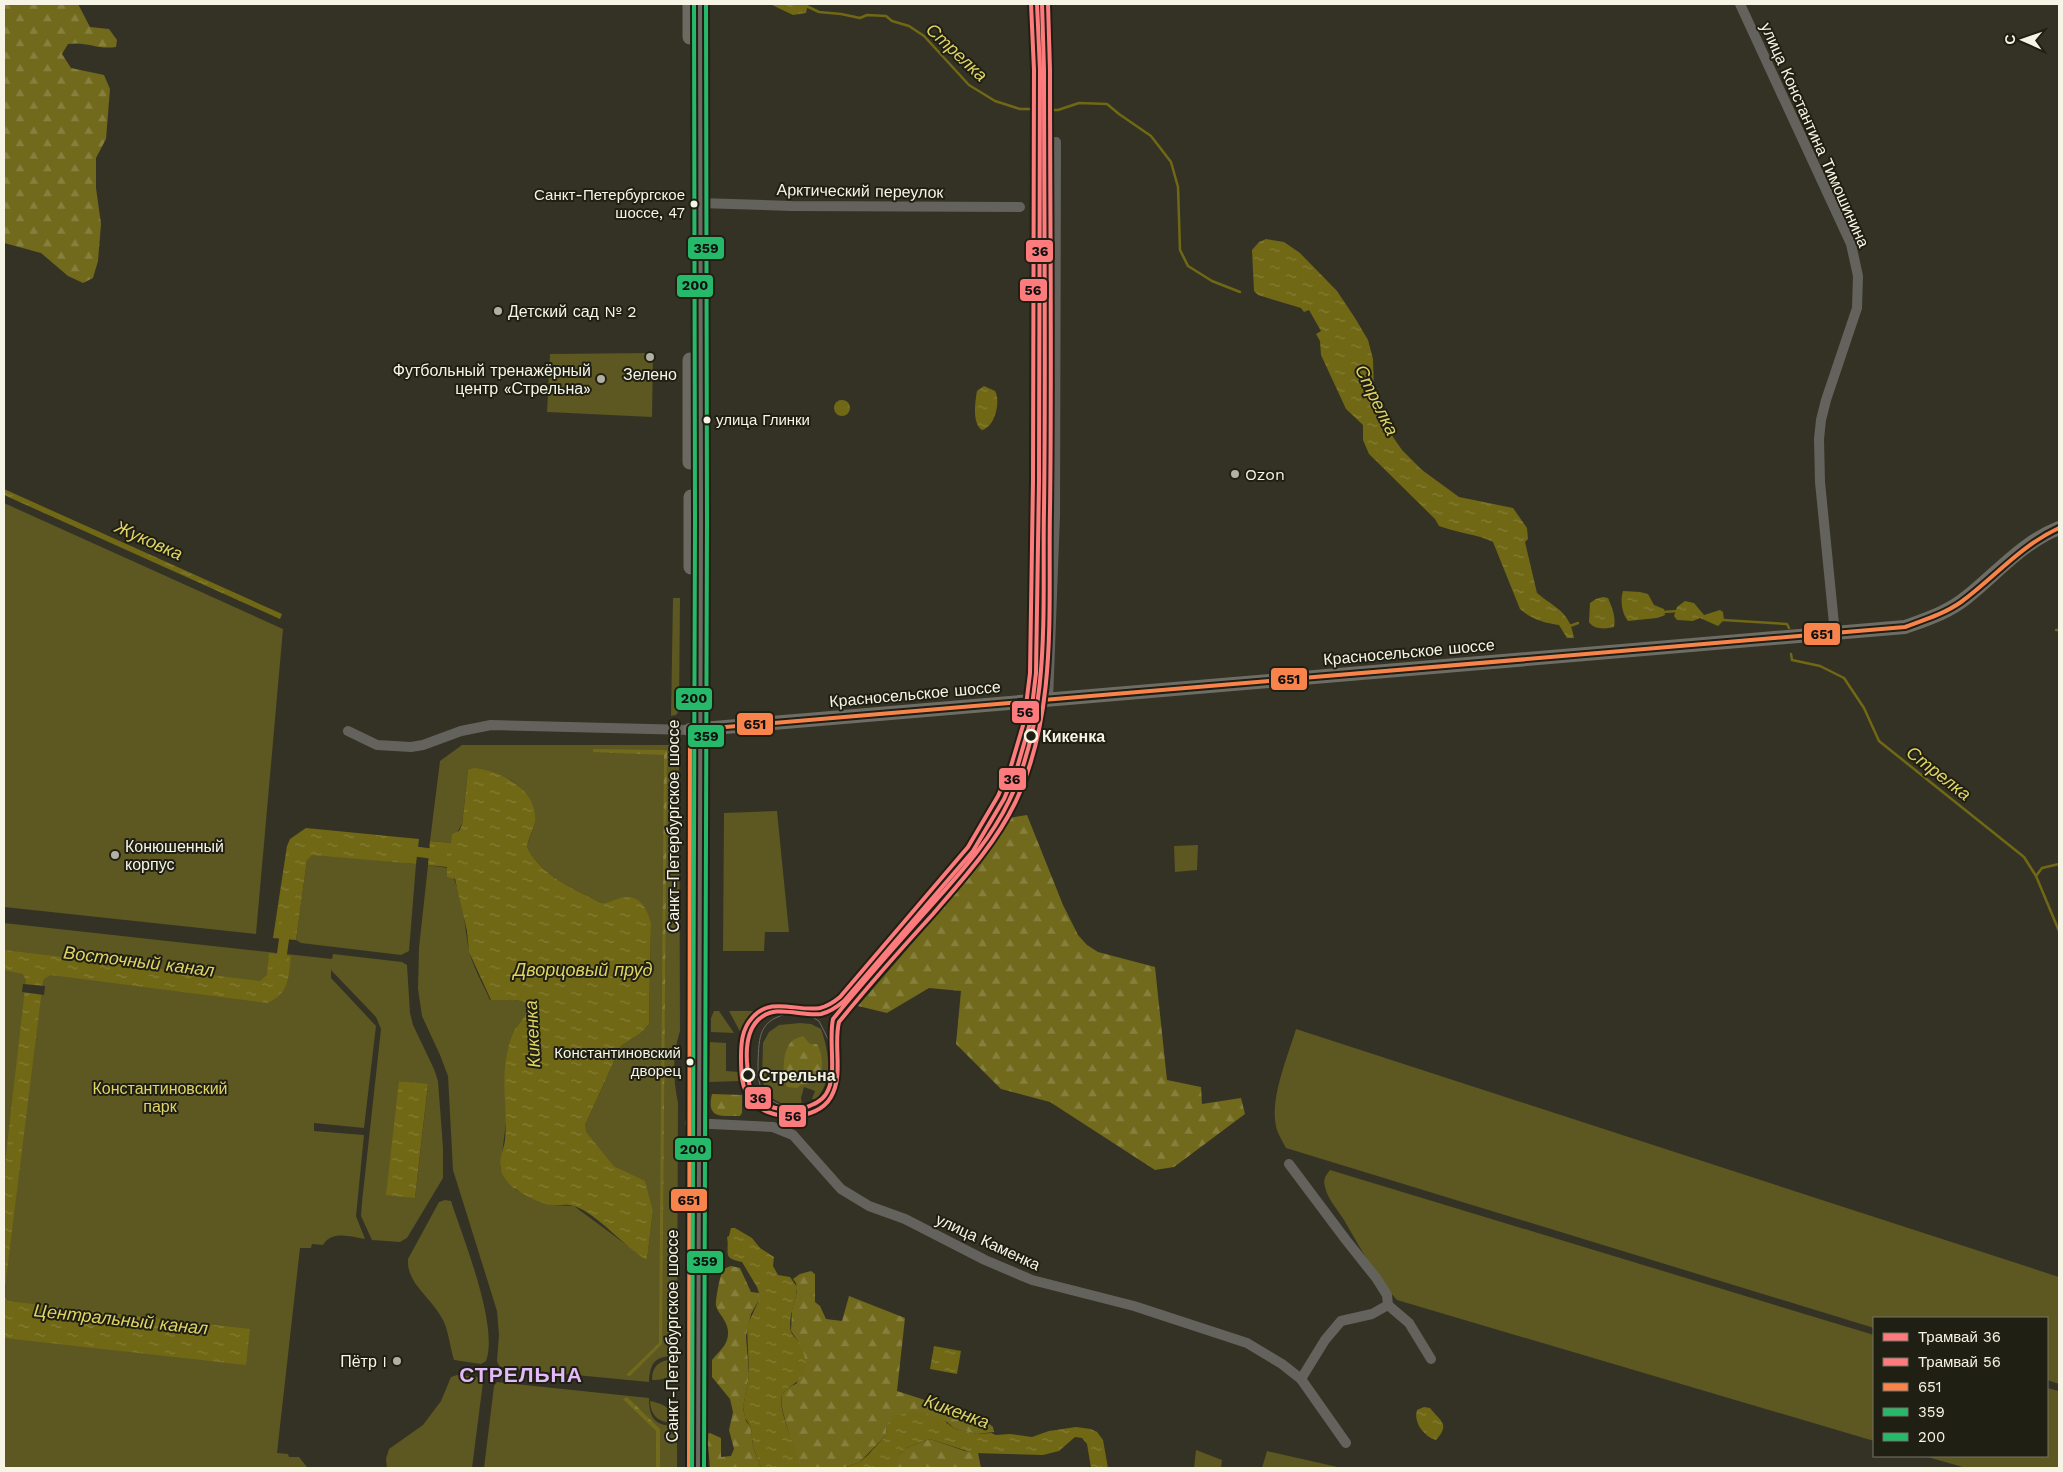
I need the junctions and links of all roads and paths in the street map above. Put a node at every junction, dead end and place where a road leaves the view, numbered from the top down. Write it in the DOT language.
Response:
graph roads {
  1 [pos="690,4"];
  2 [pos="700,4"];
  3 [pos="1740,4"];
  4 [pos="1056,142"];
  5 [pos="699,203"];
  6 [pos="1020,207"];
  7 [pos="2059,528"];
  8 [pos="1835,634"];
  9 [pos="1048,701"];
  10 [pos="696,730"];
  11 [pos="348,731"];
  12 [pos="695,1124"];
  13 [pos="1289,1164"];
  14 [pos="1388,1305"];
  15 [pos="1431,1360"];
  16 [pos="1301,1379"];
  17 [pos="1346,1443"];
  18 [pos="689,1468"];
  19 [pos="698,1468"];
  1 -- 10 [label="main road, Санкт-Петербургское шоссе"];
  2 -- 5 [label="main road, Санкт-Петербургское шоссе"];
  3 -- 8 [label="street, улица Константина Тимошинина"];
  4 -- 9 [label="street"];
  5 -- 6 [label="street, Арктический переулок"];
  5 -- 10 [label="main road, Санкт-Петербургское шоссе"];
  7 -- 8 [label="main road, Красносельское шоссе"];
  8 -- 9 [label="main road, Красносельское шоссе"];
  9 -- 10 [label="main road, Красносельское шоссе"];
  10 -- 11 [label="street"];
  10 -- 12 [label="main road, Санкт-Петербургское шоссе"];
  12 -- 16 [label="street, улица Каменка"];
  12 -- 18 [label="main road, Санкт-Петербургское шоссе"];
  12 -- 19 [label="main road, Санкт-Петербургское шоссе"];
  13 -- 14 [label="street"];
  14 -- 15 [label="street"];
  14 -- 16 [label="street"];
  16 -- 17 [label="street, улица Каменка"];
}
